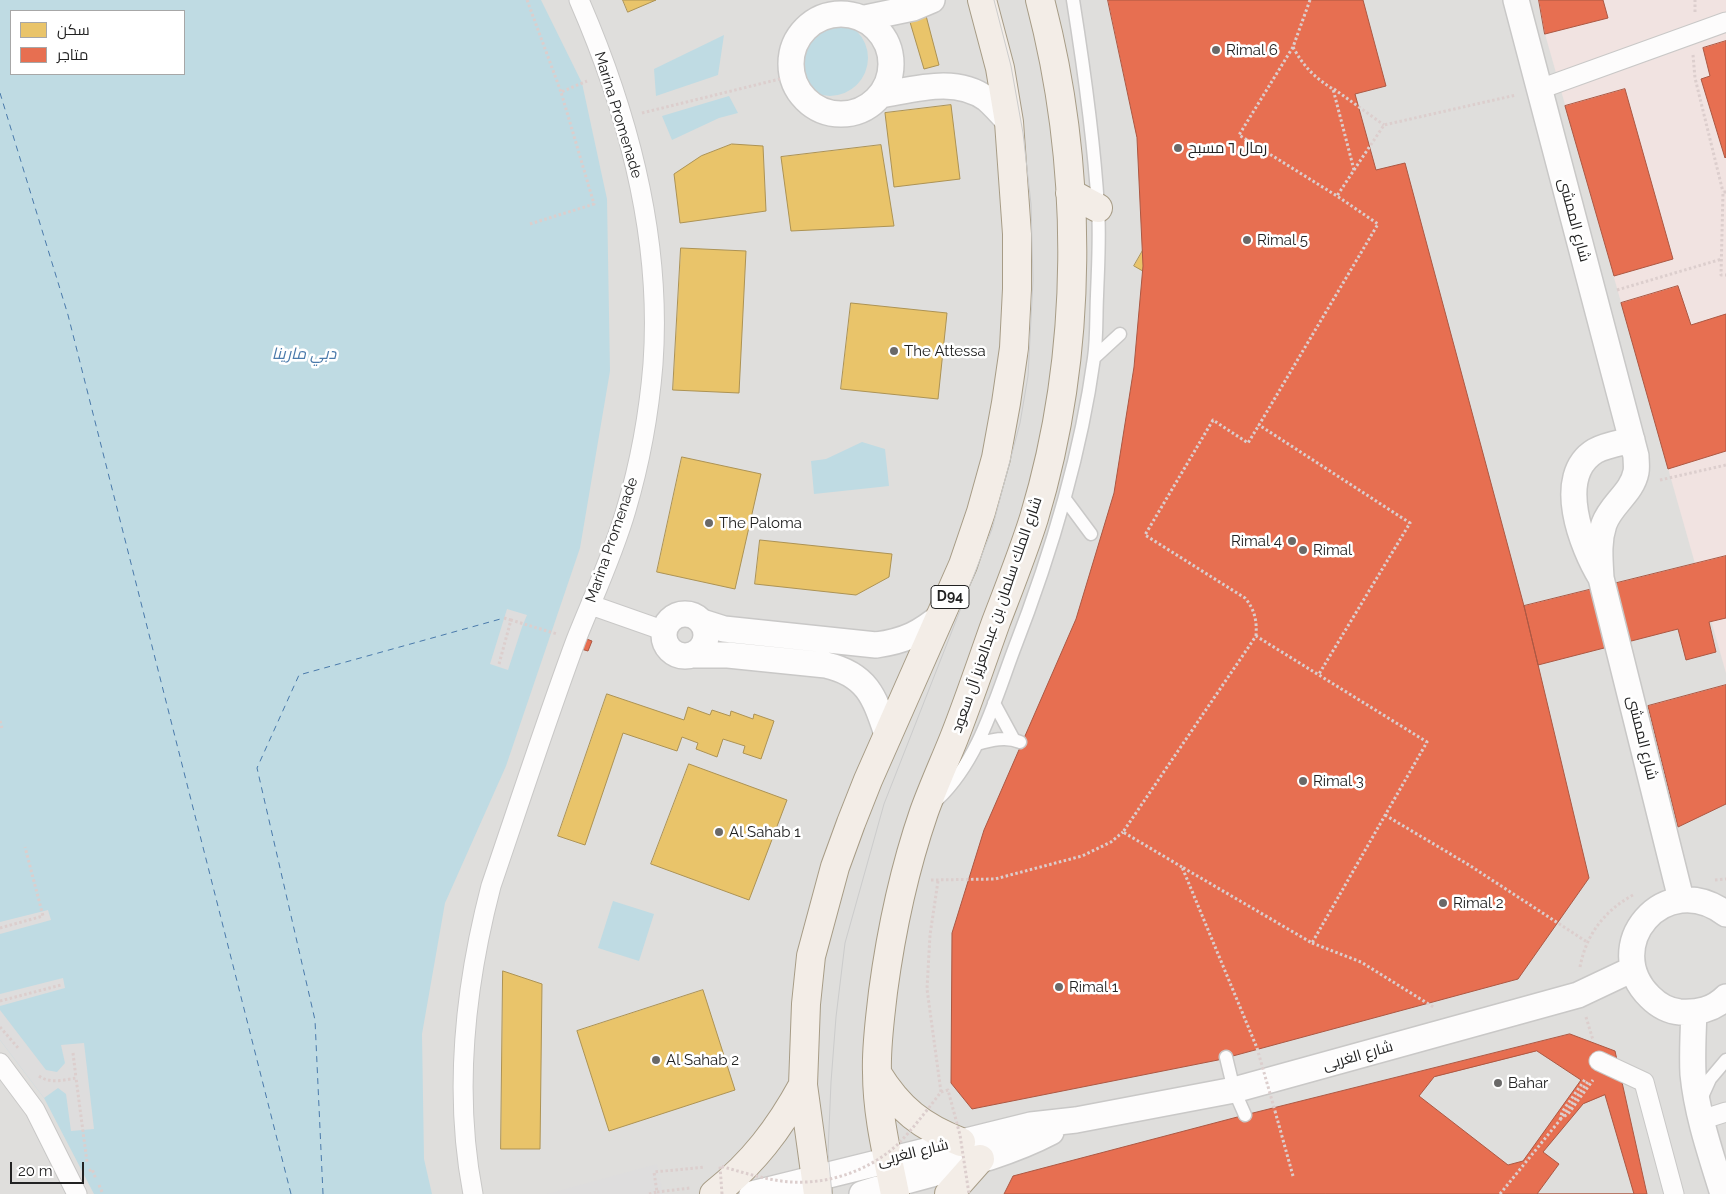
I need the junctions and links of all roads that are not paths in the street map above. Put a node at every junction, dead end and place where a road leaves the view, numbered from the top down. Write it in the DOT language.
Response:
graph roads {
  1 [pos="579,0"];
  2 [pos="932,0"];
  3 [pos="982,0"];
  4 [pos="1040,0"];
  5 [pos="1073,0"];
  6 [pos="1516,0"];
  7 [pos="865,18"];
  8 [pos="1726,22"];
  9 [pos="1540,89"];
  10 [pos="881,95"];
  11 [pos="1009,122"];
  12 [pos="1070,193"];
  13 [pos="1098,208"];
  14 [pos="1120,334"];
  15 [pos="1095,357"];
  16 [pos="1632,440"];
  17 [pos="1065,499"];
  18 [pos="1091,534"];
  19 [pos="1602,578"];
  20 [pos="591,605"];
  21 [pos="942,615"];
  22 [pos="702,622"];
  23 [pos="665,631"];
  24 [pos="694,655"];
  25 [pos="994,703"];
  26 [pos="888,737"];
  27 [pos="977,744"];
  28 [pos="924,812"];
  29 [pos="1681,900"];
  30 [pos="1726,914"];
  31 [pos="1633,969"];
  32 [pos="1724,1002"];
  33 [pos="1694,1012"];
  34 [pos="1226,1058"];
  35 [pos="1726,1060"];
  36 [pos="0,1063"];
  37 [pos="1595,1071"];
  38 [pos="877,1073"];
  39 [pos="803,1085"];
  40 [pos="1234,1090"];
  41 [pos="1726,1112"];
  42 [pos="1700,1113"];
  43 [pos="1245,1115"];
  44 [pos="970,1151"];
  45 [pos="1719,1158"];
  46 [pos="892,1179"];
  47 [pos="817,1186"];
  48 [pos="77,1194"];
  49 [pos="473,1194"];
  50 [pos="714,1194"];
  51 [pos="752,1194"];
  52 [pos="862,1194"];
  53 [pos="949,1194"];
  54 [pos="1674,1194"];
  55 [pos="1723,1194"];
  1 -- 20 [label="street, Marina Promenade"];
  2 -- 7 [label="street"];
  3 -- 11 [label="main road, D94"];
  4 -- 12 [label="main road, شارع الملك سلمان بن عبدالعزيز آل سعود"];
  5 -- 13 [label="lane"];
  6 -- 9 [label="street, شارع الممشى"];
  7 -- 10 [label="street"];
  7 -- 10 [label="street"];
  8 -- 9 [label="street"];
  9 -- 16 [label="street, شارع الممشى"];
  10 -- 11 [label="street"];
  11 -- 21 [label="main road, D94"];
  12 -- 13 [label="main road"];
  12 -- 28 [label="main road, شارع الملك سلمان بن عبدالعزيز آل سعود"];
  13 -- 15 [label="lane"];
  14 -- 15 [label="lane"];
  15 -- 17 [label="lane"];
  16 -- 19 [label="street, شارع الممشى"];
  16 -- 19 [label="street, شارع الممشى"];
  17 -- 18 [label="lane"];
  17 -- 25 [label="lane"];
  19 -- 29 [label="street, شارع الممشى"];
  20 -- 23 [label="street"];
  20 -- 49 [label="street, Marina Promenade"];
  21 -- 22 [label="street"];
  21 -- 26 [label="main road, D94"];
  22 -- 23 [label="street"];
  22 -- 24 [label="street"];
  23 -- 24 [label="street"];
  24 -- 26 [label="street"];
  25 -- 27 [label="lane"];
  25 -- 27 [label="lane"];
  26 -- 39 [label="main road, D94"];
  27 -- 28 [label="lane"];
  28 -- 38 [label="main road, شارع الملك سلمان بن عبدالعزيز آل سعود"];
  29 -- 30 [label="street"];
  29 -- 31 [label="street"];
  31 -- 33 [label="street"];
  31 -- 40 [label="street, شارع الغربى"];
  32 -- 33 [label="street"];
  33 -- 42 [label="street"];
  34 -- 40 [label="lane"];
  35 -- 42 [label="lane"];
  36 -- 48 [label="street"];
  37 -- 54 [label="street"];
  38 -- 44 [label="main road"];
  38 -- 46 [label="main road, شارع الملك سلمان بن عبدالعزيز آل سعود"];
  39 -- 47 [label="main road, D94"];
  39 -- 50 [label="main road"];
  40 -- 43 [label="lane"];
  40 -- 44 [label="street, شارع الغربى"];
  41 -- 42 [label="street"];
  42 -- 45 [label="street"];
  44 -- 46 [label="street, شارع الغربى"];
  44 -- 53 [label="main road"];
  45 -- 55 [label="street"];
  46 -- 47 [label="street, شارع الغربى"];
  46 -- 52 [label="street, شارع الغربى"];
  47 -- 51 [label="street, شارع الغربى"];
}
